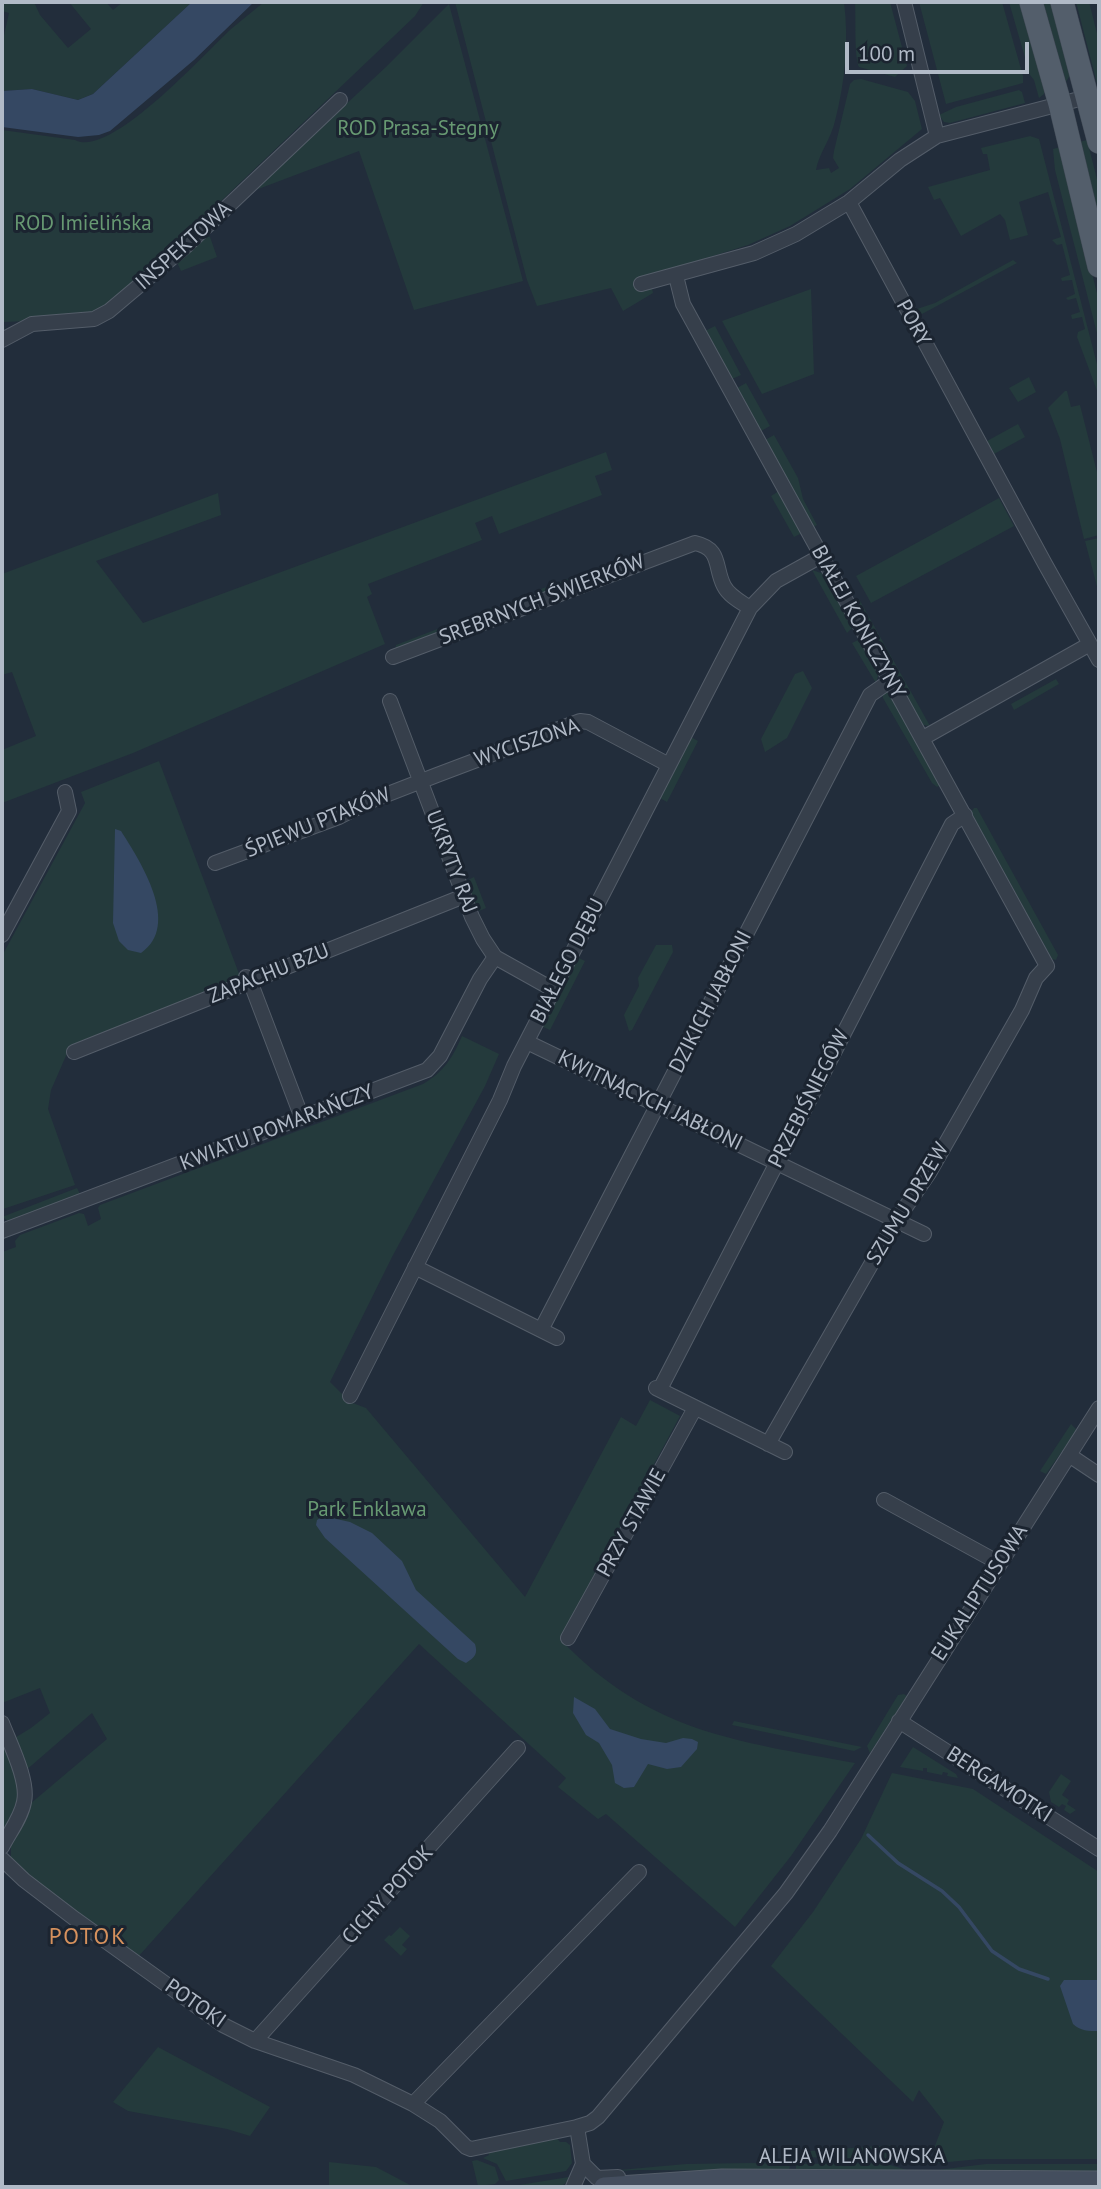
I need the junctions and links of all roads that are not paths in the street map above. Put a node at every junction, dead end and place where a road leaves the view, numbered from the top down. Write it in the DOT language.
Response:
graph roads {
  1 [pos="904,2"];
  2 [pos="1031,2"];
  3 [pos="1062,2"];
  4 [pos="1087,97"];
  5 [pos="340,100"];
  6 [pos="1060,104"];
  7 [pos="937,136"];
  8 [pos="1099,142"];
  9 [pos="849,202"];
  10 [pos="1099,266"];
  11 [pos="676,276"];
  12 [pos="641,284"];
  13 [pos="2,340"];
  14 [pos="821,556"];
  15 [pos="750,608"];
  16 [pos="1090,644"];
  17 [pos="393,657"];
  18 [pos="1099,660"];
  19 [pos="890,681"];
  20 [pos="390,701"];
  21 [pos="923,738"];
  22 [pos="668,765"];
  23 [pos="421,782"];
  24 [pos="65,792"];
  25 [pos="965,815"];
  26 [pos="215,863"];
  27 [pos="464,896"];
  28 [pos="2,935"];
  29 [pos="495,957"];
  30 [pos="1047,966"];
  31 [pos="248,979"];
  32 [pos="554,990"];
  33 [pos="527,1042"];
  34 [pos="74,1052"];
  35 [pos="658,1106"];
  36 [pos="302,1118"];
  37 [pos="777,1163"];
  38 [pos="896,1221"];
  39 [pos="2,1231"];
  40 [pos="924,1234"];
  41 [pos="415,1267"];
  42 [pos="541,1330"];
  43 [pos="557,1338"];
  44 [pos="350,1396"];
  45 [pos="695,1408"];
  46 [pos="1099,1408"];
  47 [pos="768,1444"];
  48 [pos="785,1452"];
  49 [pos="1069,1455"];
  50 [pos="1099,1475"];
  51 [pos="884,1500"];
  52 [pos="999,1563"];
  53 [pos="568,1638"];
  54 [pos="899,1721"];
  55 [pos="2,1723"];
  56 [pos="519,1748"];
  57 [pos="2,1847"];
  58 [pos="1099,1849"];
  59 [pos="2,1859"];
  60 [pos="639,1872"];
  61 [pos="255,2041"];
  62 [pos="413,2104"];
  63 [pos="577,2127"];
  64 [pos="583,2164"];
  65 [pos="1099,2181"];
  66 [pos="661,2182"];
  67 [pos="573,2187"];
  68 [pos="604,2187"];
  1 -- 7 [label="street"];
  2 -- 6 [label="main road"];
  3 -- 4 [label="main road"];
  4 -- 6 [label="street"];
  4 -- 8 [label="main road"];
  5 -- 13 [label="street, INSPEKTOWA"];
  6 -- 7 [label="street"];
  6 -- 10 [label="main road"];
  7 -- 9 [label="street"];
  9 -- 11 [label="street"];
  9 -- 16 [label="street, PORY"];
  11 -- 12 [label="street"];
  11 -- 14 [label="street, BIAŁEJ KONICZYNY"];
  14 -- 15 [label="street, BIAŁEGO DĘBU"];
  14 -- 19 [label="street, BIAŁEJ KONICZYNY"];
  15 -- 17 [label="street, SREBRNYCH ŚWIERKÓW"];
  15 -- 22 [label="street, BIAŁEGO DĘBU"];
  16 -- 18 [label="street, PORY"];
  16 -- 21 [label="street"];
  19 -- 21 [label="street, BIAŁEJ KONICZYNY"];
  19 -- 35 [label="street, DZIKICH JABŁONI"];
  20 -- 23 [label="street, UKRYTY RAJ"];
  21 -- 25 [label="street, BIAŁEJ KONICZYNY"];
  22 -- 23 [label="street, WYCISZONA"];
  22 -- 32 [label="street, BIAŁEGO DĘBU"];
  23 -- 26 [label="street, ŚPIEWU PTAKÓW"];
  23 -- 27 [label="street, UKRYTY RAJ"];
  24 -- 28 [label="street"];
  25 -- 30 [label="street, BIAŁEJ KONICZYNY"];
  25 -- 37 [label="street, PRZEBIŚNIEGÓW"];
  27 -- 29 [label="street, UKRYTY RAJ"];
  27 -- 31 [label="street, ZAPACHU BZU"];
  29 -- 32 [label="street, UKRYTY RAJ"];
  29 -- 36 [label="street, KWIATU POMARAŃCZY"];
  30 -- 38 [label="street, SZUMU DRZEW"];
  31 -- 34 [label="street, ZAPACHU BZU"];
  31 -- 36 [label="street"];
  32 -- 33 [label="street, BIAŁEGO DĘBU"];
  33 -- 35 [label="street, KWITNĄCYCH JABŁONI"];
  33 -- 41 [label="street, BIAŁEGO DĘBU"];
  35 -- 37 [label="street, KWITNĄCYCH JABŁONI"];
  35 -- 42 [label="street, DZIKICH JABŁONI"];
  36 -- 39 [label="street, KWIATU POMARAŃCZY"];
  37 -- 38 [label="street, KWITNĄCYCH JABŁONI"];
  37 -- 45 [label="street, PRZEBIŚNIEGÓW"];
  38 -- 40 [label="street, KWITNĄCYCH JABŁONI"];
  38 -- 47 [label="street, SZUMU DRZEW"];
  41 -- 42 [label="street"];
  41 -- 44 [label="street, BIAŁEGO DĘBU"];
  42 -- 43 [label="street"];
  45 -- 47 [label="street"];
  45 -- 53 [label="street, PRZY STAWIE"];
  46 -- 49 [label="street, EUKALIPTUSOWA"];
  47 -- 48 [label="street"];
  49 -- 50 [label="street"];
  49 -- 52 [label="street, EUKALIPTUSOWA"];
  51 -- 52 [label="street"];
  52 -- 54 [label="street, EUKALIPTUSOWA"];
  54 -- 58 [label="street, BERGAMOTKI"];
  54 -- 63 [label="street, EUKALIPTUSOWA"];
  55 -- 57 [label="street"];
  56 -- 61 [label="street, CICHY POTOK"];
  59 -- 61 [label="street, POTOKI"];
  60 -- 62 [label="street"];
  61 -- 62 [label="street, POTOKI"];
  62 -- 63 [label="street, POTOKI"];
  63 -- 64 [label="street"];
  64 -- 66 [label="street"];
  64 -- 67 [label="street"];
  65 -- 66 [label="main road, ALEJA WILANOWSKA"];
  66 -- 68 [label="main road, ALEJA WILANOWSKA"];
}
